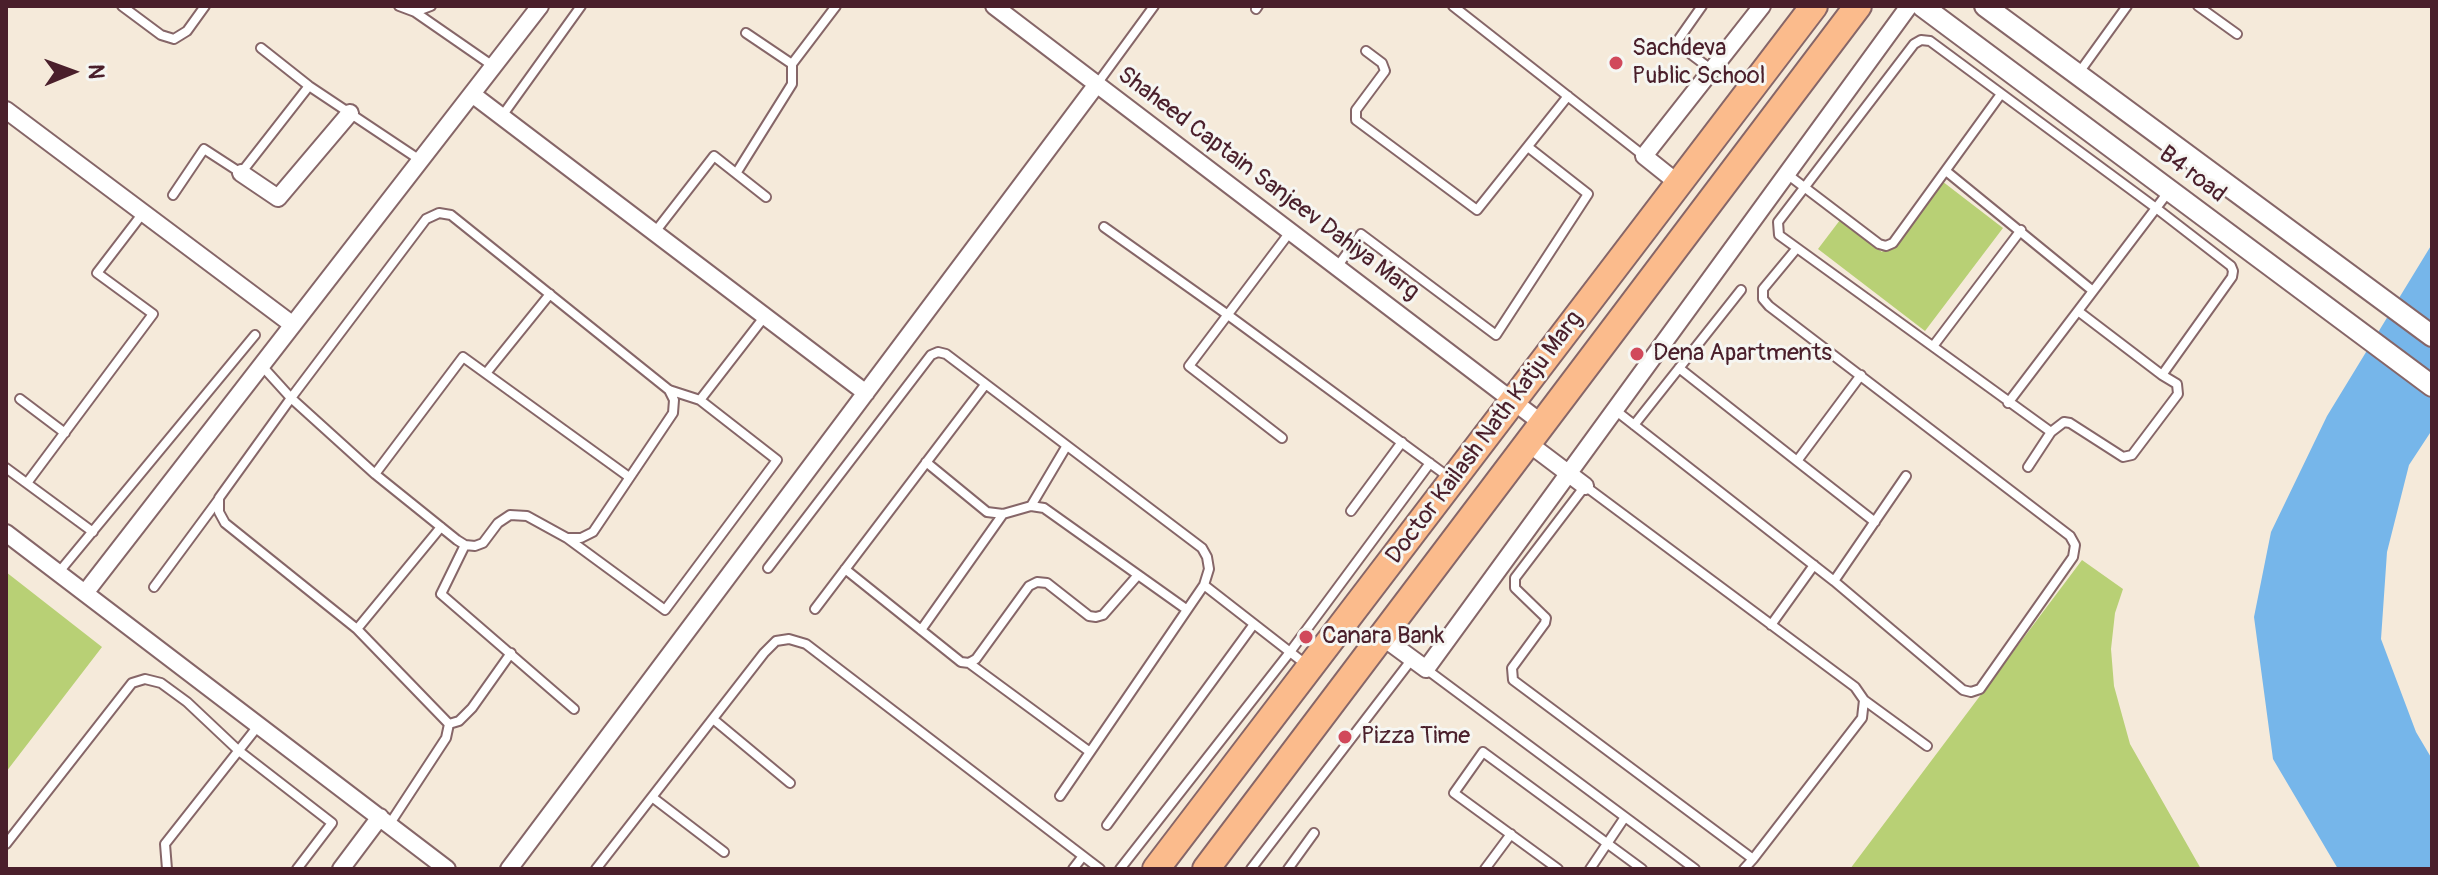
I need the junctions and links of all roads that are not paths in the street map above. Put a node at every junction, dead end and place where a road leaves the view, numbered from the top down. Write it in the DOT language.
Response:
graph roads {
  1 [pos="122,6"];
  2 [pos="205,6"];
  3 [pos="399,6"];
  4 [pos="431,6"];
  5 [pos="540,6"];
  6 [pos="581,6"];
  7 [pos="836,6"];
  8 [pos="994,6"];
  9 [pos="1154,6"];
  10 [pos="1453,6"];
  11 [pos="1702,6"];
  12 [pos="1762,6"];
  13 [pos="1814,6"];
  14 [pos="1858,6"];
  15 [pos="1909,6"];
  16 [pos="1922,6"];
  17 [pos="1985,6"];
  18 [pos="2127,6"];
  19 [pos="2198,6"];
  20 [pos="415,12"];
  21 [pos="746,33"];
  22 [pos="2237,34"];
  23 [pos="261,48"];
  24 [pos="1366,51"];
  25 [pos="792,64"];
  26 [pos="493,67"];
  27 [pos="1712,70"];
  28 [pos="2077,75"];
  29 [pos="1097,84"];
  30 [pos="309,86"];
  31 [pos="472,94"];
  32 [pos="2001,94"];
  33 [pos="1568,96"];
  34 [pos="6,110"];
  35 [pos="350,113"];
  36 [pos="502,116"];
  37 [pos="1528,147"];
  38 [pos="1644,156"];
  39 [pos="421,160"];
  40 [pos="1946,171"];
  41 [pos="737,172"];
  42 [pos="241,173"];
  43 [pos="1787,174"];
  44 [pos="1679,184"];
  45 [pos="1804,187"];
  46 [pos="2169,190"];
  47 [pos="173,195"];
  48 [pos="766,197"];
  49 [pos="2156,208"];
  50 [pos="143,213"];
  51 [pos="1104,227"];
  52 [pos="2021,230"];
  53 [pos="1290,231"];
  54 [pos="655,232"];
  55 [pos="1797,248"];
  56 [pos="1337,267"];
  57 [pos="1741,290"];
  58 [pos="2093,291"];
  59 [pos="550,294"];
  60 [pos="2078,311"];
  61 [pos="1228,315"];
  62 [pos="765,316"];
  63 [pos="293,325"];
  64 [pos="255,335"];
  65 [pos="2432,336"];
  66 [pos="1934,345"];
  67 [pos="262,366"];
  68 [pos="1679,368"];
  69 [pos="487,372"];
  70 [pos="1861,375"];
  71 [pos="2162,375"];
  72 [pos="985,385"];
  73 [pos="2432,386"];
  74 [pos="669,390"];
  75 [pos="866,393"];
  76 [pos="291,398"];
  77 [pos="20,399"];
  78 [pos="700,400"];
  79 [pos="1513,401"];
  80 [pos="2008,403"];
  81 [pos="1615,410"];
  82 [pos="1634,425"];
  83 [pos="2051,432"];
  84 [pos="65,433"];
  85 [pos="1535,433"];
  86 [pos="1282,438"];
  87 [pos="1402,442"];
  88 [pos="1066,447"];
  89 [pos="1797,461"];
  90 [pos="926,462"];
  91 [pos="1430,463"];
  92 [pos="2028,467"];
  93 [pos="6,468"];
  94 [pos="1569,473"];
  95 [pos="375,474"];
  96 [pos="1906,476"];
  97 [pos="629,477"];
  98 [pos="1453,480"];
  99 [pos="27,483"];
  100 [pos="1585,486"];
  101 [pos="219,498"];
  102 [pos="1031,506"];
  103 [pos="1351,511"];
  104 [pos="1003,514"];
  105 [pos="1875,522"];
  106 [pos="441,527"];
  107 [pos="93,532"];
  108 [pos="6,533"];
  109 [pos="567,538"];
  110 [pos="465,545"];
  111 [pos="1814,565"];
  112 [pos="768,568"];
  113 [pos="845,569"];
  114 [pos="58,573"];
  115 [pos="1138,575"];
  116 [pos="1834,581"];
  117 [pos="1204,585"];
  118 [pos="154,587"];
  119 [pos="85,593"];
  120 [pos="815,609"];
  121 [pos="1186,609"];
  122 [pos="1254,624"];
  123 [pos="1771,625"];
  124 [pos="357,629"];
  125 [pos="921,630"];
  126 [pos="1381,636"];
  127 [pos="511,653"];
  128 [pos="1412,659"];
  129 [pos="1300,660"];
  130 [pos="969,663"];
  131 [pos="1426,669"];
  132 [pos="1864,700"];
  133 [pos="574,709"];
  134 [pos="713,719"];
  135 [pos="449,724"];
  136 [pos="258,725"];
  137 [pos="1927,746"];
  138 [pos="239,751"];
  139 [pos="1090,752"];
  140 [pos="790,783"];
  141 [pos="1060,796"];
  142 [pos="652,797"];
  143 [pos="1625,817"];
  144 [pos="385,821"];
  145 [pos="1107,825"];
  146 [pos="1314,833"];
  147 [pos="1511,834"];
  148 [pos="6,844"];
  149 [pos="1607,844"];
  150 [pos="724,852"];
  151 [pos="1083,856"];
  152 [pos="1753,859"];
  153 [pos="167,869"];
  154 [pos="297,869"];
  155 [pos="341,869"];
  156 [pos="447,869"];
  157 [pos="509,869"];
  158 [pos="596,869"];
  159 [pos="1073,869"];
  160 [pos="1100,869"];
  161 [pos="1120,869"];
  162 [pos="1156,869"];
  163 [pos="1206,869"];
  164 [pos="1251,869"];
  165 [pos="1288,869"];
  166 [pos="1485,869"];
  167 [pos="1558,869"];
  168 [pos="1590,869"];
  169 [pos="1642,869"];
  170 [pos="1695,869"];
  171 [pos="1744,869"];
  1 -- 2 [label="lane"];
  3 -- 20 [label="lane"];
  4 -- 20 [label="lane"];
  5 -- 26 [label="street"];
  6 -- 36 [label="lane"];
  7 -- 25 [label="lane"];
  8 -- 29 [label="street, Shaheed Captain Sanjeev Dahiya Marg"];
  9 -- 29 [label="lane"];
  10 -- 33 [label="lane"];
  11 -- 27 [label="lane"];
  12 -- 27 [label="street"];
  13 -- 44 [label="main road, Doctor Kailash Nath Katju Marg"];
  14 -- 85 [label="main road, Doctor Kailash Nath Katju Marg"];
  15 -- 43 [label="street"];
  16 -- 46 [label="street, B4 road"];
  17 -- 28 [label="street, B4 road"];
  18 -- 28 [label="lane"];
  19 -- 22 [label="lane"];
  20 -- 26 [label="lane"];
  21 -- 25 [label="lane"];
  23 -- 30 [label="lane"];
  24 -- 37 [label="lane"];
  25 -- 41 [label="lane"];
  26 -- 31 [label="street"];
  27 -- 38 [label="street"];
  28 -- 65 [label="street, B4 road"];
  29 -- 53 [label="street, Shaheed Captain Sanjeev Dahiya Marg"];
  29 -- 75 [label="street"];
  30 -- 35 [label="lane"];
  30 -- 42 [label="lane"];
  31 -- 36 [label="street"];
  31 -- 39 [label="street"];
  32 -- 40 [label="lane"];
  32 -- 45 [label="lane"];
  32 -- 49 [label="lane"];
  33 -- 37 [label="lane"];
  33 -- 38 [label="lane"];
  34 -- 50 [label="street"];
  35 -- 39 [label="lane"];
  35 -- 42 [label="street"];
  36 -- 54 [label="street"];
  37 -- 56 [label="lane"];
  38 -- 44 [label="street"];
  39 -- 63 [label="street"];
  40 -- 45 [label="lane"];
  40 -- 52 [label="lane"];
  41 -- 48 [label="lane"];
  41 -- 54 [label="lane"];
  42 -- 47 [label="lane"];
  43 -- 45 [label="lane"];
  43 -- 81 [label="street"];
  44 -- 79 [label="main road, Doctor Kailash Nath Katju Marg"];
  45 -- 55 [label="lane"];
  46 -- 49 [label="lane"];
  46 -- 73 [label="street, B4 road"];
  49 -- 58 [label="lane"];
  49 -- 71 [label="lane"];
  50 -- 63 [label="street"];
  50 -- 84 [label="lane"];
  51 -- 61 [label="lane"];
  52 -- 58 [label="lane"];
  52 -- 66 [label="lane"];
  53 -- 56 [label="street, Shaheed Captain Sanjeev Dahiya Marg"];
  53 -- 61 [label="lane"];
  54 -- 62 [label="street"];
  55 -- 66 [label="lane"];
  55 -- 70 [label="lane"];
  56 -- 79 [label="street, Shaheed Captain Sanjeev Dahiya Marg"];
  57 -- 68 [label="lane"];
  58 -- 60 [label="lane"];
  59 -- 69 [label="lane"];
  59 -- 74 [label="lane"];
  59 -- 76 [label="lane"];
  60 -- 71 [label="lane"];
  60 -- 80 [label="lane"];
  61 -- 86 [label="lane"];
  61 -- 87 [label="lane"];
  62 -- 75 [label="street"];
  62 -- 78 [label="lane"];
  63 -- 67 [label="street"];
  64 -- 107 [label="lane"];
  66 -- 80 [label="lane"];
  67 -- 76 [label="lane"];
  67 -- 119 [label="street"];
  68 -- 82 [label="lane"];
  68 -- 89 [label="lane"];
  69 -- 95 [label="lane"];
  69 -- 97 [label="lane"];
  70 -- 89 [label="lane"];
  70 -- 116 [label="lane"];
  71 -- 83 [label="lane"];
  72 -- 88 [label="lane"];
  72 -- 90 [label="lane"];
  72 -- 112 [label="lane"];
  74 -- 78 [label="lane"];
  74 -- 97 [label="lane"];
  75 -- 157 [label="street"];
  76 -- 95 [label="lane"];
  76 -- 101 [label="lane"];
  77 -- 84 [label="lane"];
  78 -- 109 [label="lane"];
  79 -- 85 [label="street, Shaheed Captain Sanjeev Dahiya Marg"];
  79 -- 98 [label="main road, Doctor Kailash Nath Katju Marg"];
  80 -- 83 [label="lane"];
  81 -- 82 [label="lane"];
  81 -- 94 [label="street"];
  82 -- 111 [label="lane"];
  83 -- 92 [label="lane"];
  84 -- 99 [label="lane"];
  85 -- 94 [label="street, Shaheed Captain Sanjeev Dahiya Marg"];
  85 -- 126 [label="main road, Doctor Kailash Nath Katju Marg"];
  87 -- 91 [label="lane"];
  87 -- 103 [label="lane"];
  88 -- 102 [label="lane"];
  88 -- 117 [label="lane"];
  89 -- 105 [label="lane"];
  90 -- 104 [label="lane"];
  90 -- 113 [label="lane"];
  91 -- 98 [label="lane"];
  91 -- 129 [label="lane"];
  93 -- 99 [label="lane"];
  94 -- 100 [label="street, Shaheed Captain Sanjeev Dahiya Marg"];
  94 -- 131 [label="street"];
  95 -- 106 [label="lane"];
  96 -- 105 [label="lane"];
  97 -- 109 [label="lane"];
  98 -- 129 [label="main road, Doctor Kailash Nath Katju Marg"];
  99 -- 107 [label="lane"];
  100 -- 123 [label="lane"];
  100 -- 152 [label="lane"];
  101 -- 118 [label="lane"];
  101 -- 124 [label="lane"];
  102 -- 104 [label="lane"];
  102 -- 115 [label="lane"];
  104 -- 125 [label="lane"];
  105 -- 116 [label="lane"];
  106 -- 110 [label="lane"];
  106 -- 124 [label="lane"];
  107 -- 114 [label="lane"];
  108 -- 114 [label="street"];
  109 -- 110 [label="lane"];
  110 -- 127 [label="lane"];
  111 -- 116 [label="lane"];
  111 -- 123 [label="lane"];
  113 -- 120 [label="lane"];
  113 -- 125 [label="lane"];
  114 -- 119 [label="street"];
  115 -- 121 [label="lane"];
  115 -- 130 [label="lane"];
  117 -- 121 [label="lane"];
  117 -- 122 [label="lane"];
  119 -- 136 [label="street"];
  121 -- 139 [label="lane"];
  122 -- 129 [label="lane"];
  122 -- 145 [label="lane"];
  123 -- 132 [label="lane"];
  124 -- 135 [label="lane"];
  125 -- 130 [label="lane"];
  126 -- 128 [label="street"];
  126 -- 163 [label="main road, Doctor Kailash Nath Katju Marg"];
  127 -- 133 [label="lane"];
  127 -- 135 [label="lane"];
  128 -- 131 [label="street"];
  128 -- 164 [label="lane"];
  129 -- 161 [label="lane"];
  129 -- 162 [label="main road, Doctor Kailash Nath Katju Marg"];
  130 -- 139 [label="lane"];
  131 -- 143 [label="lane"];
  132 -- 137 [label="lane"];
  132 -- 152 [label="lane"];
  134 -- 140 [label="lane"];
  134 -- 142 [label="lane"];
  134 -- 151 [label="lane"];
  135 -- 144 [label="lane"];
  136 -- 138 [label="lane"];
  136 -- 144 [label="street"];
  138 -- 148 [label="lane"];
  138 -- 153 [label="lane"];
  138 -- 154 [label="lane"];
  139 -- 141 [label="lane"];
  142 -- 150 [label="lane"];
  142 -- 158 [label="lane"];
  143 -- 149 [label="lane"];
  143 -- 170 [label="lane"];
  144 -- 155 [label="street"];
  144 -- 156 [label="street"];
  146 -- 165 [label="lane"];
  147 -- 149 [label="lane"];
  147 -- 166 [label="lane"];
  147 -- 167 [label="lane"];
  149 -- 168 [label="lane"];
  149 -- 169 [label="lane"];
  151 -- 159 [label="lane"];
  151 -- 160 [label="lane"];
  152 -- 171 [label="lane"];
}
